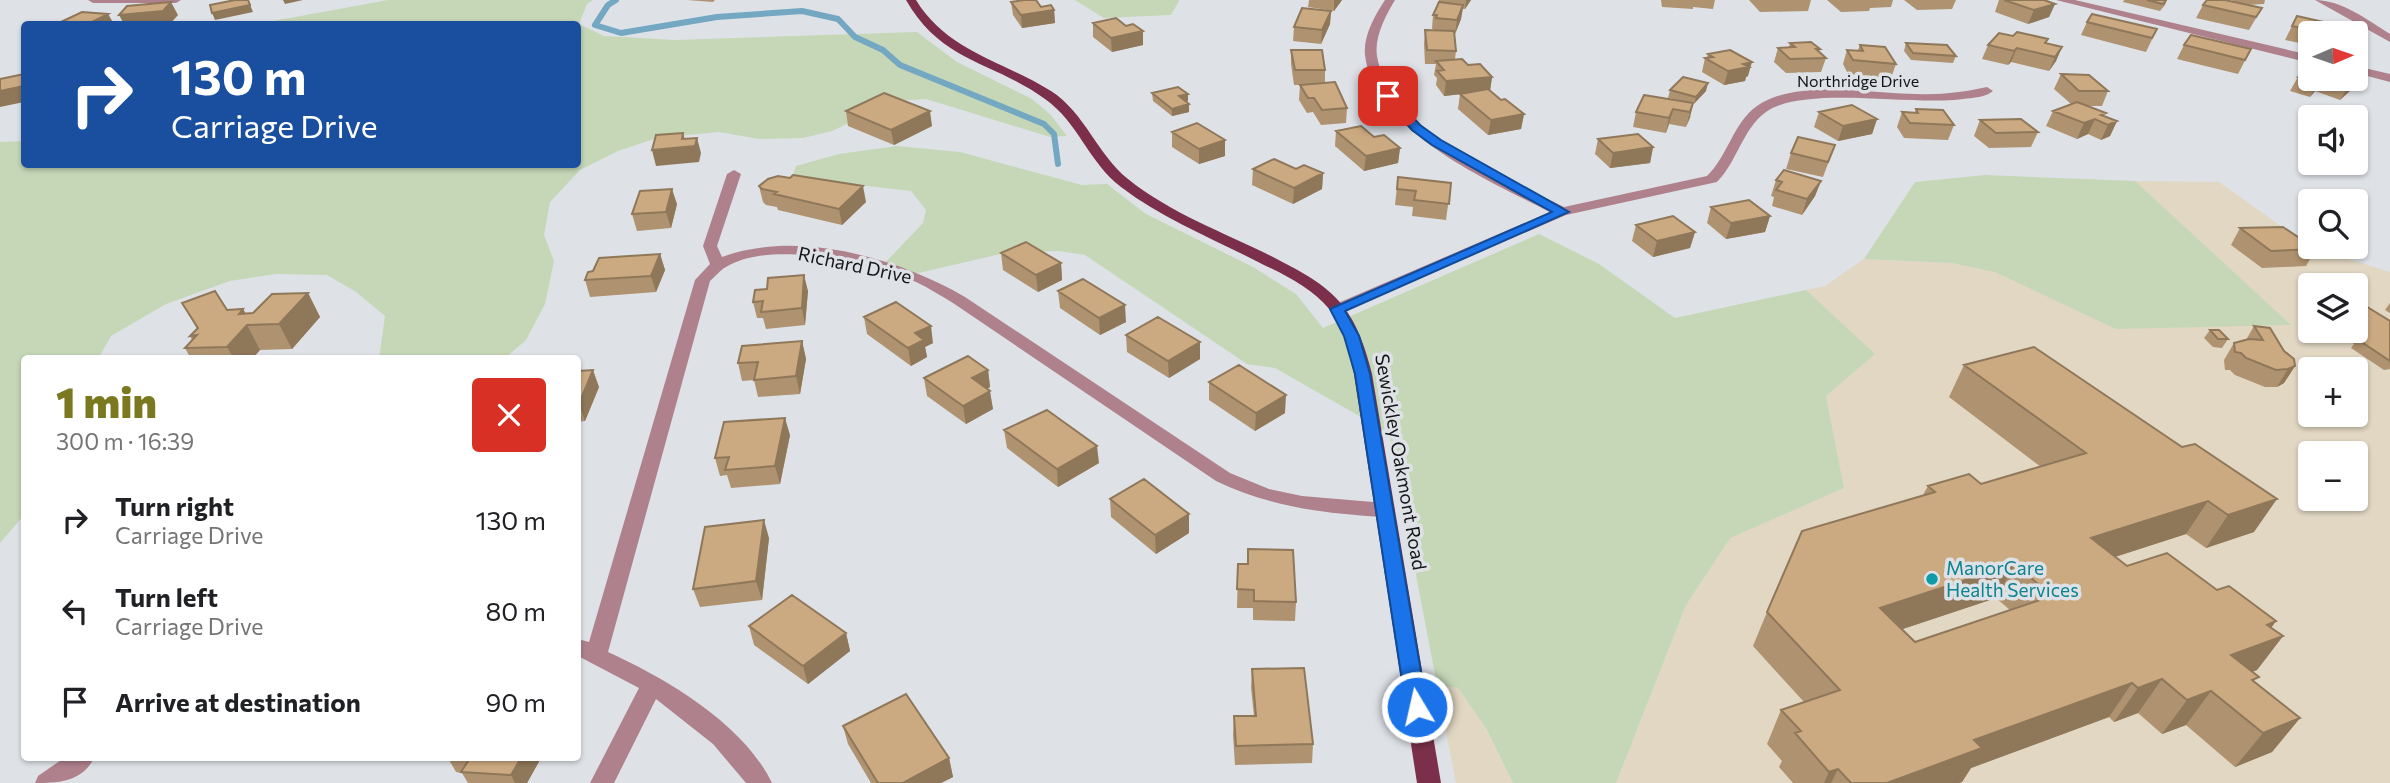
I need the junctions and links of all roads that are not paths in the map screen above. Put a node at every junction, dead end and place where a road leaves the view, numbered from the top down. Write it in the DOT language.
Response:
graph roads {
  1 [pos="93,0"];
  2 [pos="176,0"];
  3 [pos="911,0"];
  4 [pos="1390,0"];
  5 [pos="2061,0"];
  6 [pos="2320,0"];
  7 [pos="2390,39"];
  8 [pos="2298,56"];
  9 [pos="2368,73"];
  10 [pos="2390,78"];
  11 [pos="1987,92"];
  12 [pos="734,174"];
  13 [pos="1562,212"];
  14 [pos="717,263"];
  15 [pos="1337,309"];
  16 [pos="1385,510"];
  17 [pos="587,651"];
  18 [pos="653,683"];
  19 [pos="78,761"];
  20 [pos="47,783"];
  21 [pos="602,783"];
  22 [pos="760,783"];
  23 [pos="1429,783"];
  1 -- 2 [label="street"];
  3 -- 15 [label="main road, Sewickley Oakmont Road"];
  4 -- 13 [label="street"];
  5 -- 8 [label="street"];
  6 -- 7 [label="street"];
  9 -- 10 [label="street"];
  11 -- 13 [label="street, Northridge Drive"];
  12 -- 14 [label="street"];
  13 -- 15 [label="street, Northridge Drive"];
  14 -- 16 [label="street, Richard Drive"];
  14 -- 17 [label="street"];
  15 -- 16 [label="main road, Sewickley Oakmont Road"];
  16 -- 23 [label="main road, Sewickley Oakmont Road"];
  17 -- 18 [label="street"];
  18 -- 21 [label="street"];
  18 -- 22 [label="street"];
  19 -- 20 [label="street"];
}
